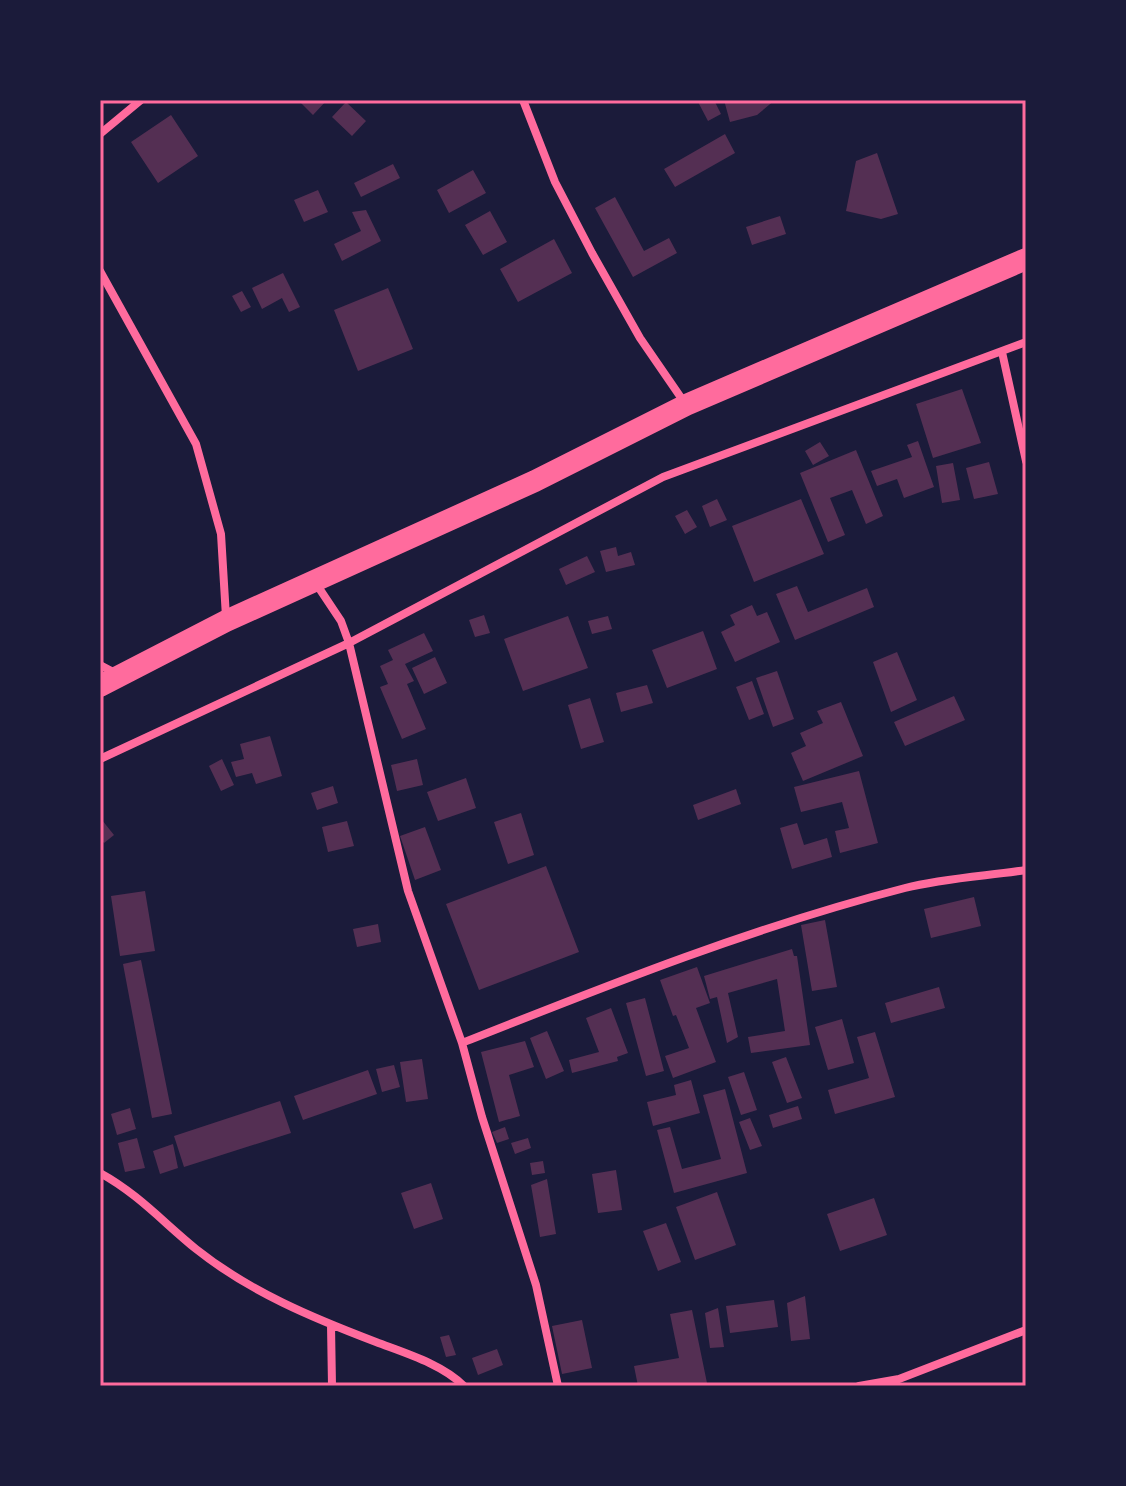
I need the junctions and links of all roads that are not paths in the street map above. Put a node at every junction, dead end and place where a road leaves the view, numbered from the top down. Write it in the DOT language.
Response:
graph roads {
  1 [pos="141,100"];
  2 [pos="523,100"];
  3 [pos="100,134"];
  4 [pos="1026,259"];
  5 [pos="100,271"];
  6 [pos="1026,342"];
  7 [pos="1002,352"];
  8 [pos="686,405"];
  9 [pos="1026,461"];
  10 [pos="314,581"];
  11 [pos="226,621"];
  12 [pos="349,643"];
  13 [pos="107,675"];
  14 [pos="100,759"];
  15 [pos="1026,870"];
  16 [pos="462,1043"];
  17 [pos="100,1173"];
  18 [pos="331,1325"];
  19 [pos="1026,1330"];
  20 [pos="332,1386"];
  21 [pos="464,1386"];
  22 [pos="558,1386"];
  23 [pos="859,1386"];
  1 -- 3 [label="street"];
  2 -- 8 [label="street"];
  4 -- 8 [label="highway"];
  5 -- 11 [label="street"];
  6 -- 7 [label="street"];
  7 -- 9 [label="street"];
  7 -- 12 [label="street"];
  8 -- 10 [label="highway"];
  10 -- 11 [label="highway"];
  10 -- 12 [label="street"];
  11 -- 13 [label="highway"];
  12 -- 14 [label="street"];
  12 -- 16 [label="street"];
  15 -- 16 [label="street"];
  16 -- 22 [label="street"];
  17 -- 18 [label="street"];
  18 -- 20 [label="street"];
  18 -- 21 [label="street"];
  19 -- 23 [label="street"];
}
